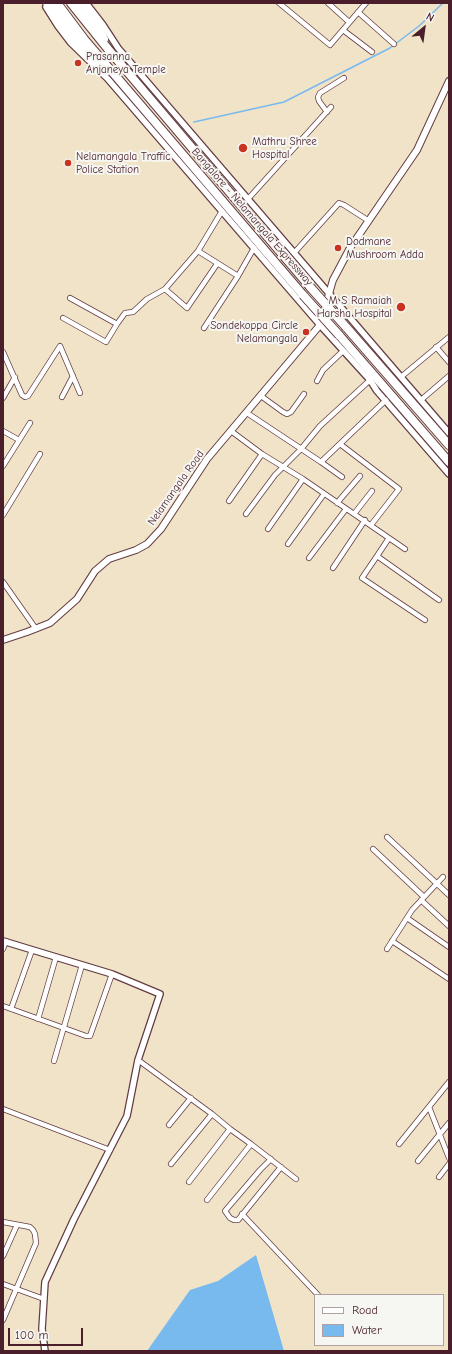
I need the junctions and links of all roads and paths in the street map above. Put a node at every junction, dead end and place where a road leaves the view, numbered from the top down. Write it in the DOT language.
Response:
graph roads {
  1 [pos="44,3"];
  2 [pos="47,3"];
  3 [pos="57,3"];
  4 [pos="71,3"];
  5 [pos="80,3"];
  6 [pos="86,3"];
  7 [pos="279,3"];
  8 [pos="329,3"];
  9 [pos="366,3"];
  10 [pos="358,12"];
  11 [pos="349,22"];
  12 [pos="343,30"];
  13 [pos="394,44"];
  14 [pos="108,49"];
  15 [pos="372,52"];
  16 [pos="115,75"];
  17 [pos="344,78"];
  18 [pos="449,81"];
  19 [pos="331,107"];
  20 [pos="327,112"];
  21 [pos="248,199"];
  22 [pos="222,211"];
  23 [pos="369,221"];
  24 [pos="254,248"];
  25 [pos="198,251"];
  26 [pos="294,252"];
  27 [pos="217,264"];
  28 [pos="238,276"];
  29 [pos="165,289"];
  30 [pos="329,292"];
  31 [pos="70,298"];
  32 [pos="63,318"];
  33 [pos="117,324"];
  34 [pos="320,325"];
  35 [pos="204,328"];
  36 [pos="449,336"];
  37 [pos="436,347"];
  38 [pos="343,351"];
  39 [pos="3,352"];
  40 [pos="449,362"];
  41 [pos="72,376"];
  42 [pos="449,376"];
  43 [pos="15,377"];
  44 [pos="401,377"];
  45 [pos="370,380"];
  46 [pos="317,381"];
  47 [pos="80,393"];
  48 [pos="304,394"];
  49 [pos="261,396"];
  50 [pos="62,397"];
  51 [pos="3,398"];
  52 [pos="386,400"];
  53 [pos="421,400"];
  54 [pos="247,413"];
  55 [pos="30,422"];
  56 [pos="3,431"];
  57 [pos="231,431"];
  58 [pos="449,433"];
  59 [pos="18,440"];
  60 [pos="340,444"];
  61 [pos="449,445"];
  62 [pos="301,449"];
  63 [pos="40,454"];
  64 [pos="262,454"];
  65 [pos="321,462"];
  66 [pos="449,462"];
  67 [pos="3,466"];
  68 [pos="284,468"];
  69 [pos="449,474"];
  70 [pos="360,476"];
  71 [pos="342,477"];
  72 [pos="303,479"];
  73 [pos="372,491"];
  74 [pos="324,494"];
  75 [pos="229,501"];
  76 [pos="337,503"];
  77 [pos="346,509"];
  78 [pos="246,514"];
  79 [pos="354,514"];
  80 [pos="3,515"];
  81 [pos="365,520"];
  82 [pos="370,525"];
  83 [pos="268,529"];
  84 [pos="389,538"];
  85 [pos="288,544"];
  86 [pos="405,549"];
  87 [pos="377,556"];
  88 [pos="310,558"];
  89 [pos="333,568"];
  90 [pos="3,582"];
  91 [pos="439,600"];
  92 [pos="425,620"];
  93 [pos="36,629"];
  94 [pos="3,640"];
  95 [pos="387,837"];
  96 [pos="373,849"];
  97 [pos="443,877"];
  98 [pos="437,883"];
  99 [pos="449,895"];
  100 [pos="422,899"];
  101 [pos="407,918"];
  102 [pos="449,926"];
  103 [pos="392,940"];
  104 [pos="4,941"];
  105 [pos="449,947"];
  106 [pos="3,949"];
  107 [pos="387,949"];
  108 [pos="32,950"];
  109 [pos="56,957"];
  110 [pos="82,965"];
  111 [pos="112,974"];
  112 [pos="449,980"];
  113 [pos="3,1006"];
  114 [pos="11,1009"];
  115 [pos="38,1018"];
  116 [pos="64,1028"];
  117 [pos="138,1060"];
  118 [pos="54,1061"];
  119 [pos="449,1082"];
  120 [pos="191,1098"];
  121 [pos="429,1107"];
  122 [pos="3,1109"];
  123 [pos="212,1114"];
  124 [pos="449,1123"];
  125 [pos="169,1124"];
  126 [pos="230,1129"];
  127 [pos="440,1134"];
  128 [pos="251,1144"];
  129 [pos="399,1144"];
  130 [pos="110,1150"];
  131 [pos="449,1158"];
  132 [pos="271,1159"];
  133 [pos="418,1160"];
  134 [pos="171,1164"];
  135 [pos="449,1164"];
  136 [pos="281,1167"];
  137 [pos="438,1177"];
  138 [pos="296,1180"];
  139 [pos="189,1182"];
  140 [pos="207,1200"];
  141 [pos="242,1214"];
  142 [pos="3,1222"];
  143 [pos="17,1225"];
  144 [pos="3,1256"];
  145 [pos="3,1284"];
  146 [pos="16,1289"];
  147 [pos="317,1294"];
  148 [pos="44,1299"];
  149 [pos="3,1320"];
  150 [pos="45,1351"];
  1 -- 22 [label="street"];
  2 -- 16 [label="highway"];
  3 -- 16 [label="highway, Bangalore - Nelamangala Expressway"];
  4 -- 14 [label="highway, Bangalore - Nelamangala Expressway"];
  5 -- 14 [label="highway"];
  6 -- 21 [label="street"];
  7 -- 12 [label="street"];
  8 -- 11 [label="street"];
  9 -- 10 [label="street"];
  10 -- 11 [label="street"];
  10 -- 13 [label="street"];
  11 -- 12 [label="street"];
  12 -- 15 [label="street"];
  14 -- 61 [label="highway, Bangalore - Nelamangala Expressway, bridge"];
  16 -- 66 [label="highway, Bangalore - Nelamangala Expressway, bridge"];
  17 -- 20 [label="street"];
  18 -- 23 [label="main road"];
  19 -- 20 [label="street"];
  20 -- 21 [label="street"];
  21 -- 26 [label="street"];
  22 -- 24 [label="street"];
  22 -- 25 [label="street"];
  23 -- 26 [label="street"];
  23 -- 30 [label="main road"];
  24 -- 28 [label="street"];
  24 -- 34 [label="street"];
  25 -- 27 [label="street"];
  25 -- 29 [label="street"];
  26 -- 30 [label="street"];
  27 -- 28 [label="street"];
  27 -- 29 [label="street"];
  28 -- 35 [label="street"];
  29 -- 33 [label="street"];
  30 -- 34 [label="main road"];
  30 -- 44 [label="street"];
  31 -- 33 [label="street"];
  32 -- 33 [label="street"];
  34 -- 38 [label="street"];
  34 -- 49 [label="main road, Nelamangala Road"];
  36 -- 37 [label="street"];
  37 -- 40 [label="street"];
  37 -- 44 [label="street"];
  38 -- 45 [label="street"];
  38 -- 46 [label="street"];
  39 -- 43 [label="street"];
  41 -- 43 [label="street"];
  41 -- 47 [label="street"];
  41 -- 50 [label="street"];
  42 -- 53 [label="street"];
  43 -- 51 [label="street"];
  44 -- 53 [label="street"];
  45 -- 52 [label="street"];
  45 -- 62 [label="street"];
  48 -- 49 [label="street"];
  49 -- 54 [label="main road, Nelamangala Road"];
  52 -- 60 [label="street"];
  52 -- 69 [label="street"];
  53 -- 58 [label="street"];
  54 -- 57 [label="main road, Nelamangala Road"];
  54 -- 62 [label="street"];
  55 -- 59 [label="street"];
  56 -- 59 [label="street"];
  57 -- 64 [label="street"];
  57 -- 93 [label="main road, Nelamangala Road"];
  59 -- 67 [label="street"];
  60 -- 65 [label="street"];
  60 -- 82 [label="street"];
  62 -- 65 [label="street"];
  62 -- 68 [label="street"];
  63 -- 80 [label="street"];
  64 -- 68 [label="street"];
  64 -- 75 [label="street"];
  65 -- 71 [label="street"];
  68 -- 72 [label="street"];
  68 -- 78 [label="street"];
  70 -- 76 [label="street"];
  72 -- 74 [label="street"];
  72 -- 83 [label="street"];
  73 -- 79 [label="street"];
  74 -- 76 [label="street"];
  74 -- 85 [label="street"];
  76 -- 77 [label="street"];
  77 -- 79 [label="street"];
  77 -- 88 [label="street"];
  79 -- 81 [label="street"];
  81 -- 82 [label="street"];
  81 -- 89 [label="street"];
  82 -- 84 [label="street"];
  84 -- 86 [label="street"];
  84 -- 87 [label="street"];
  87 -- 91 [label="street"];
  87 -- 92 [label="street"];
  90 -- 93 [label="street"];
  93 -- 94 [label="main road, Nelamangala Road"];
  95 -- 98 [label="street"];
  96 -- 100 [label="street"];
  97 -- 98 [label="street"];
  98 -- 99 [label="street"];
  98 -- 100 [label="street"];
  100 -- 101 [label="street"];
  100 -- 102 [label="street"];
  101 -- 103 [label="street"];
  101 -- 105 [label="street"];
  103 -- 107 [label="street"];
  103 -- 112 [label="street"];
  104 -- 106 [label="street"];
  104 -- 108 [label="street"];
  108 -- 109 [label="street"];
  108 -- 114 [label="street"];
  109 -- 110 [label="street"];
  109 -- 115 [label="street"];
  110 -- 111 [label="street"];
  110 -- 116 [label="street"];
  111 -- 116 [label="street"];
  111 -- 117 [label="street"];
  113 -- 114 [label="street"];
  114 -- 115 [label="street"];
  115 -- 116 [label="street"];
  116 -- 118 [label="street"];
  117 -- 120 [label="street"];
  117 -- 130 [label="street"];
  119 -- 121 [label="street"];
  120 -- 123 [label="street"];
  120 -- 125 [label="street"];
  121 -- 127 [label="street"];
  121 -- 129 [label="street"];
  122 -- 130 [label="street"];
  123 -- 126 [label="street"];
  123 -- 134 [label="street"];
  124 -- 127 [label="street"];
  126 -- 128 [label="street"];
  126 -- 139 [label="street"];
  127 -- 131 [label="street"];
  127 -- 133 [label="street"];
  128 -- 132 [label="street"];
  128 -- 140 [label="street"];
  130 -- 148 [label="street"];
  132 -- 136 [label="street"];
  132 -- 141 [label="street"];
  135 -- 137 [label="street"];
  136 -- 138 [label="street"];
  136 -- 141 [label="street"];
  141 -- 147 [label="street"];
  142 -- 143 [label="street"];
  143 -- 144 [label="street"];
  143 -- 146 [label="street"];
  145 -- 146 [label="street"];
  146 -- 148 [label="street"];
  146 -- 149 [label="street"];
  148 -- 150 [label="street"];
}
